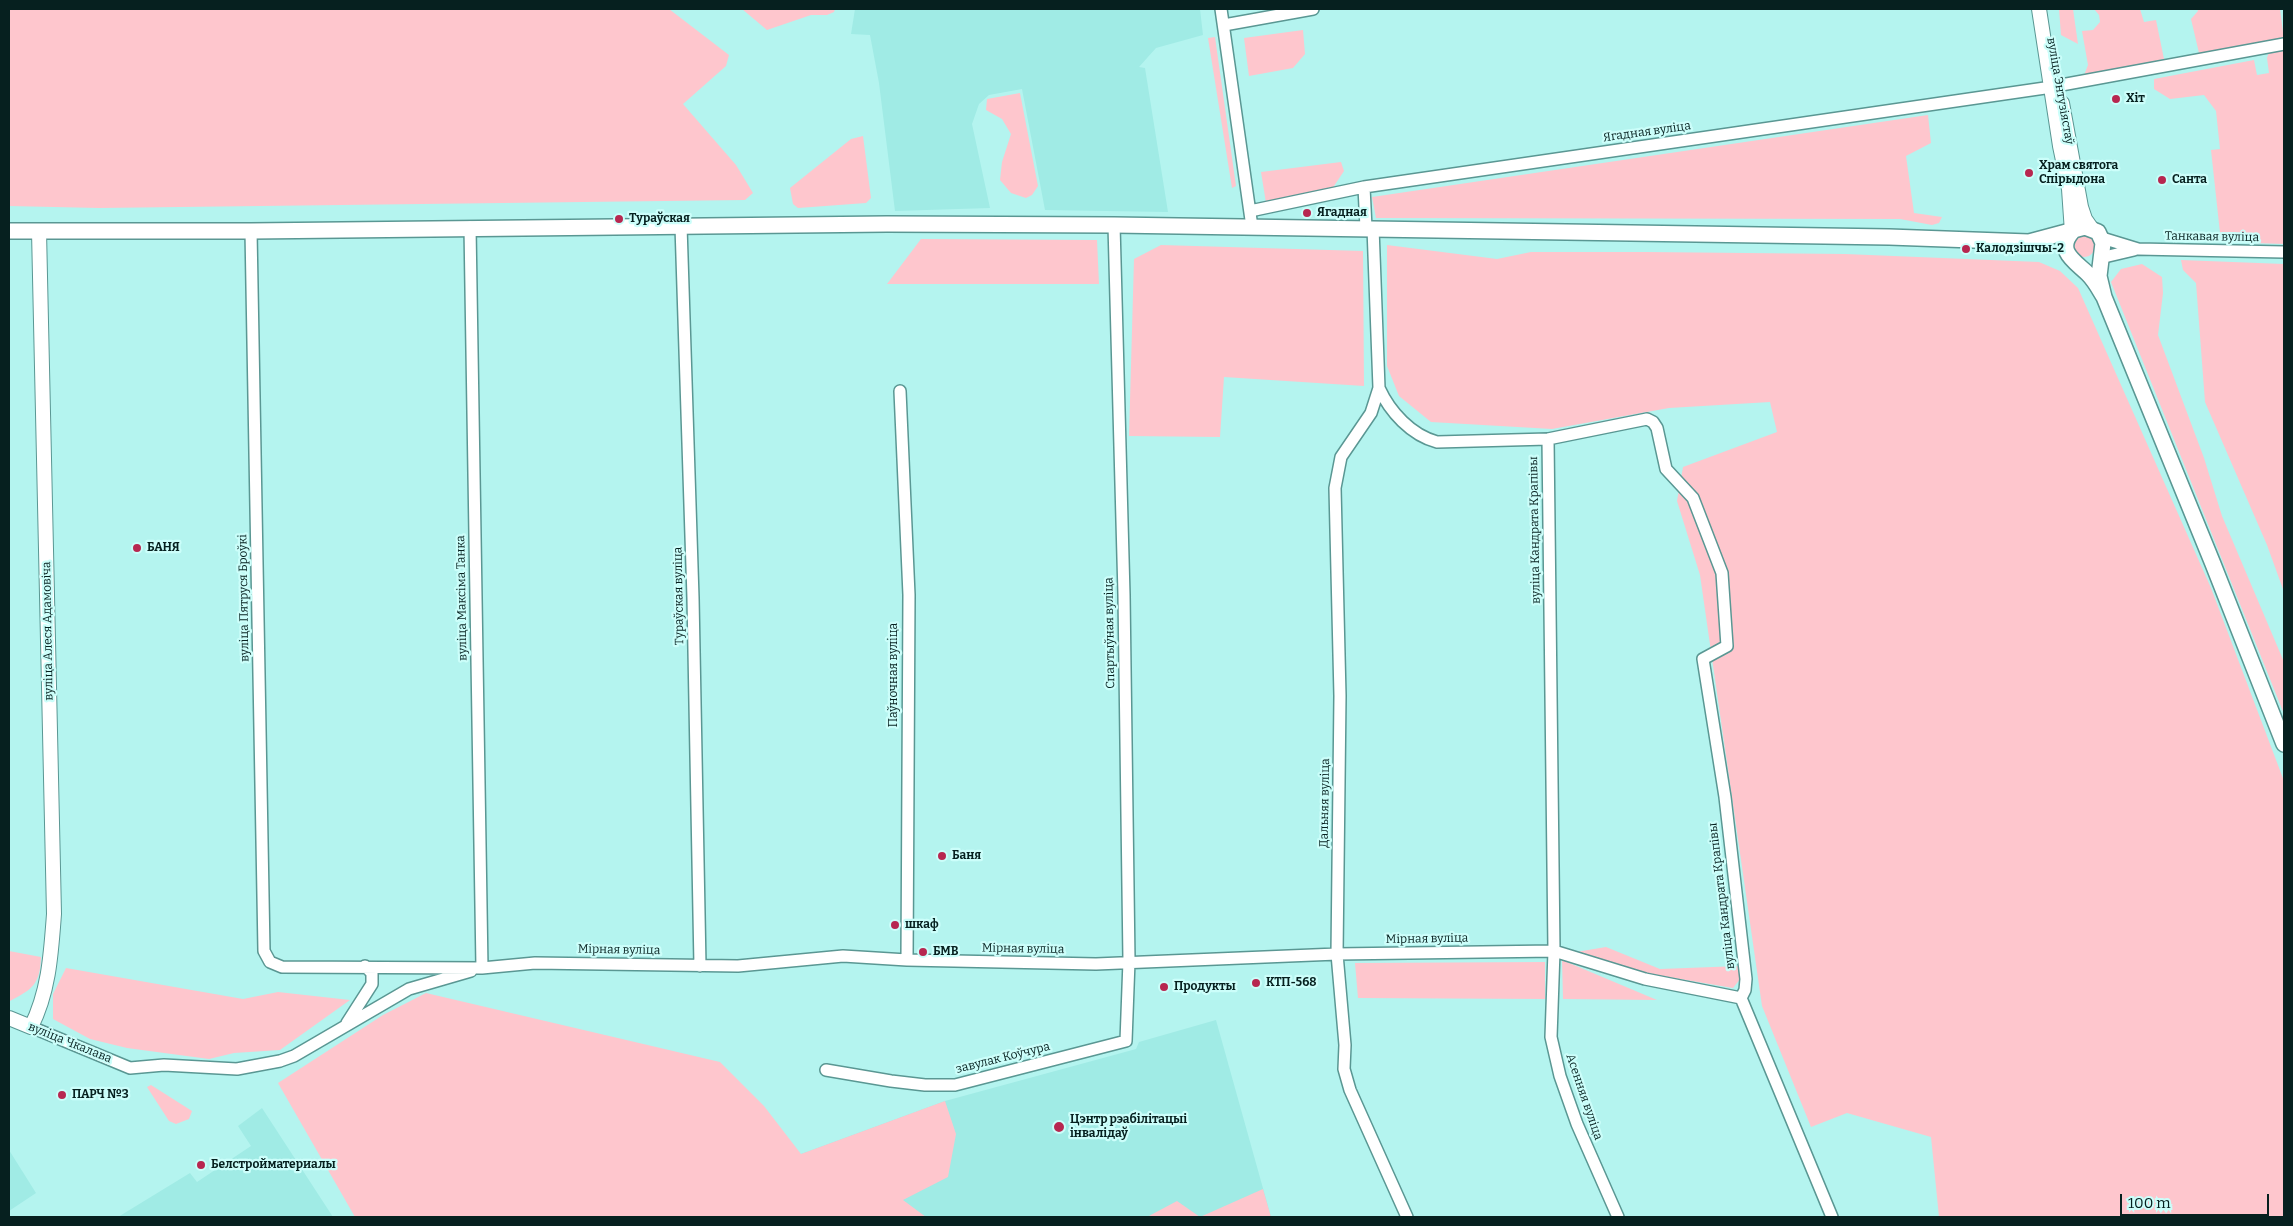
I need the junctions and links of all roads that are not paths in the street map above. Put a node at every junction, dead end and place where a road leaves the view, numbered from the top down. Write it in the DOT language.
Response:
graph roads {
  1 [pos="1222,9"];
  2 [pos="1313,9"];
  3 [pos="2039,9"];
  4 [pos="2048,9"];
  5 [pos="1224,25"];
  6 [pos="2284,44"];
  7 [pos="2055,86"];
  8 [pos="2064,146"];
  9 [pos="2064,172"];
  10 [pos="1364,187"];
  11 [pos="1250,211"];
  12 [pos="1114,225"];
  13 [pos="681,226"];
  14 [pos="470,227"];
  15 [pos="1252,227"];
  16 [pos="1369,228"];
  17 [pos="9,231"];
  18 [pos="39,231"];
  19 [pos="251,231"];
  20 [pos="2072,232"];
  21 [pos="2097,233"];
  22 [pos="2051,238"];
  23 [pos="2029,242"];
  24 [pos="2138,249"];
  25 [pos="2284,252"];
  26 [pos="2100,258"];
  27 [pos="2074,262"];
  28 [pos="2104,297"];
  29 [pos="1379,388"];
  30 [pos="900,391"];
  31 [pos="1548,439"];
  32 [pos="2284,744"];
  33 [pos="1554,951"];
  34 [pos="1337,954"];
  35 [pos="907,960"];
  36 [pos="1129,961"];
  37 [pos="270,962"];
  38 [pos="365,966"];
  39 [pos="700,966"];
  40 [pos="482,968"];
  41 [pos="1741,998"];
  42 [pos="9,1018"];
  43 [pos="30,1027"];
  44 [pos="343,1029"];
  45 [pos="1126,1041"];
  46 [pos="826,1070"];
  47 [pos="1407,1217"];
  48 [pos="1618,1217"];
  49 [pos="1832,1217"];
  1 -- 5 [label="street"];
  2 -- 5 [label="street"];
  3 -- 7 [label="street, вуліца Энтузіястаў"];
  4 -- 7 [label="street, вуліца Энтузіястаў"];
  5 -- 11 [label="street"];
  6 -- 7 [label="street, Ягадная вуліца"];
  7 -- 8 [label="street, вуліца Энтузіястаў"];
  7 -- 10 [label="street, Ягадная вуліца"];
  8 -- 9 [label="street, вуліца Энтузіястаў"];
  8 -- 21 [label="street, вуліца Энтузіястаў"];
  9 -- 20 [label="street, вуліца Энтузіястаў"];
  9 -- 22 [label="street, вуліца Энтузіястаў"];
  10 -- 11 [label="street, Ягадная вуліца"];
  10 -- 16 [label="street"];
  11 -- 15 [label="street"];
  12 -- 13 [label="main road"];
  12 -- 15 [label="main road"];
  12 -- 36 [label="street, Спартыўная вуліца"];
  13 -- 14 [label="main road"];
  13 -- 39 [label="street, Тураўская вуліца"];
  14 -- 19 [label="main road"];
  14 -- 40 [label="street, вуліца Максіма Танка"];
  15 -- 16 [label="main road"];
  16 -- 23 [label="main road"];
  16 -- 29 [label="street"];
  17 -- 18 [label="main road"];
  18 -- 19 [label="main road"];
  18 -- 43 [label="street, вуліца Алеся Адамовіча"];
  19 -- 37 [label="street, вуліца Пятруся Броўкі"];
  20 -- 21 [label="main road"];
  20 -- 22 [label="main road"];
  20 -- 27 [label="main road"];
  21 -- 24 [label="street, Танкавая вуліца"];
  21 -- 26 [label="main road"];
  22 -- 23 [label="main road"];
  23 -- 27 [label="main road"];
  24 -- 25 [label="street, Танкавая вуліца"];
  24 -- 26 [label="street, Танкавая вуліца"];
  26 -- 27 [label="main road"];
  26 -- 28 [label="main road"];
  27 -- 28 [label="main road"];
  28 -- 32 [label="main road"];
  29 -- 31 [label="street"];
  29 -- 34 [label="street, Дальняя вуліца"];
  30 -- 35 [label="street, Паўночная вуліца"];
  31 -- 33 [label="street, вуліца Кандрата Крапівы"];
  31 -- 41 [label="street, вуліца Кандрата Крапівы"];
  33 -- 34 [label="street, Мірная вуліца"];
  33 -- 41 [label="street, Мірная вуліца"];
  33 -- 48 [label="street, Асенняя вуліца"];
  34 -- 36 [label="street, Мірная вуліца"];
  34 -- 47 [label="street, Дальняя вуліца"];
  35 -- 36 [label="street, Мірная вуліца"];
  35 -- 39 [label="street, Мірная вуліца"];
  36 -- 45 [label="street, Спартыўная вуліца"];
  37 -- 38 [label="street, Мірная вуліца"];
  38 -- 40 [label="street, Мірная вуліца"];
  38 -- 44 [label="street"];
  39 -- 40 [label="street, Мірная вуліца"];
  40 -- 44 [label="street"];
  41 -- 49 [label="street"];
  42 -- 43 [label="street, вуліца Чкалава"];
  43 -- 44 [label="street, вуліца Чкалава"];
  45 -- 46 [label="street, завулак Коўчура"];
}
